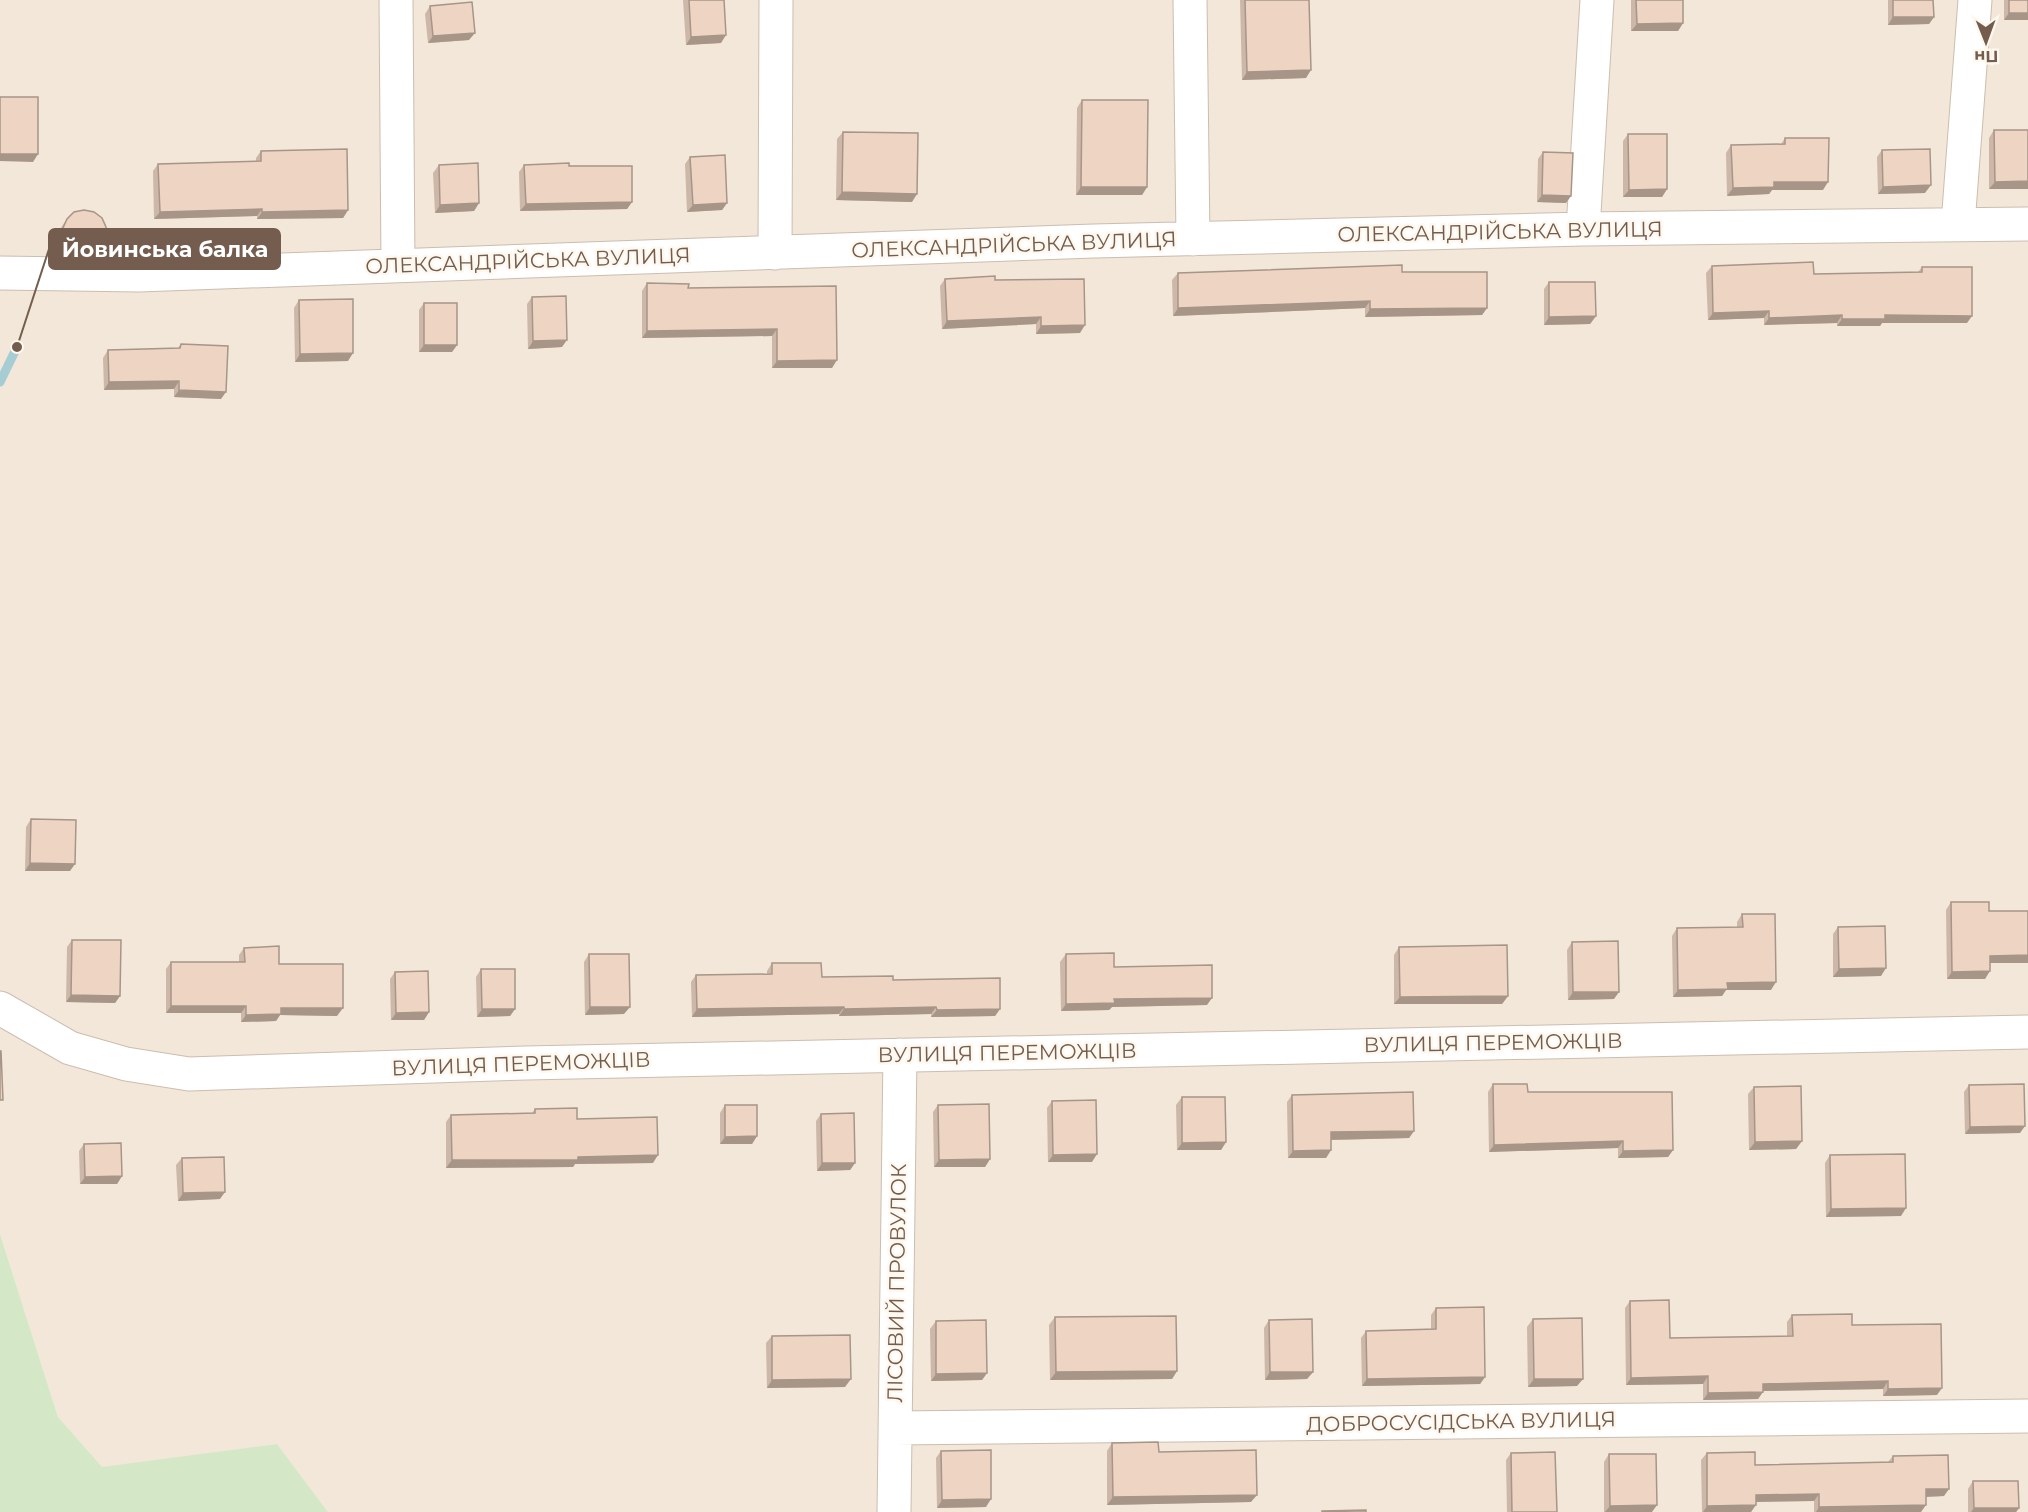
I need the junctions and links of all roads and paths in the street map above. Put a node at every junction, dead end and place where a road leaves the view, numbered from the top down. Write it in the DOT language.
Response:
graph roads {
  1 [pos="396,0"];
  2 [pos="776,0"];
  3 [pos="1190,0"];
  4 [pos="1597,0"];
  5 [pos="1975,0"];
  6 [pos="1958,224"];
  7 [pos="2028,224"];
  8 [pos="1583,229"];
  9 [pos="1193,239"];
  10 [pos="776,253"];
  11 [pos="398,265"];
  12 [pos="0,273"];
  13 [pos="0,1008"];
  14 [pos="2028,1032"];
  15 [pos="900,1055"];
  16 [pos="2028,1416"];
  17 [pos="895,1428"];
  18 [pos="894,1512"];
  1 -- 11 [label="street"];
  2 -- 10 [label="street"];
  3 -- 9 [label="street"];
  4 -- 8 [label="street"];
  5 -- 6 [label="street"];
  6 -- 7 [label="street, ОЛЕКСАНДРІЙСЬКА ВУЛИЦЯ"];
  6 -- 8 [label="street, ОЛЕКСАНДРІЙСЬКА ВУЛИЦЯ"];
  8 -- 9 [label="street, ОЛЕКСАНДРІЙСЬКА ВУЛИЦЯ"];
  9 -- 10 [label="street, ОЛЕКСАНДРІЙСЬКА ВУЛИЦЯ"];
  10 -- 11 [label="street, ОЛЕКСАНДРІЙСЬКА ВУЛИЦЯ"];
  11 -- 12 [label="street, ОЛЕКСАНДРІЙСЬКА ВУЛИЦЯ"];
  13 -- 15 [label="street, ВУЛИЦЯ ПЕРЕМОЖЦІВ"];
  14 -- 15 [label="street, ВУЛИЦЯ ПЕРЕМОЖЦІВ"];
  15 -- 17 [label="street, ЛІСОВИЙ ПРОВУЛОК"];
  16 -- 17 [label="street, ДОБРОСУСІДСЬКА ВУЛИЦЯ"];
  17 -- 18 [label="street, ЛІСОВИЙ ПРОВУЛОК"];
}
